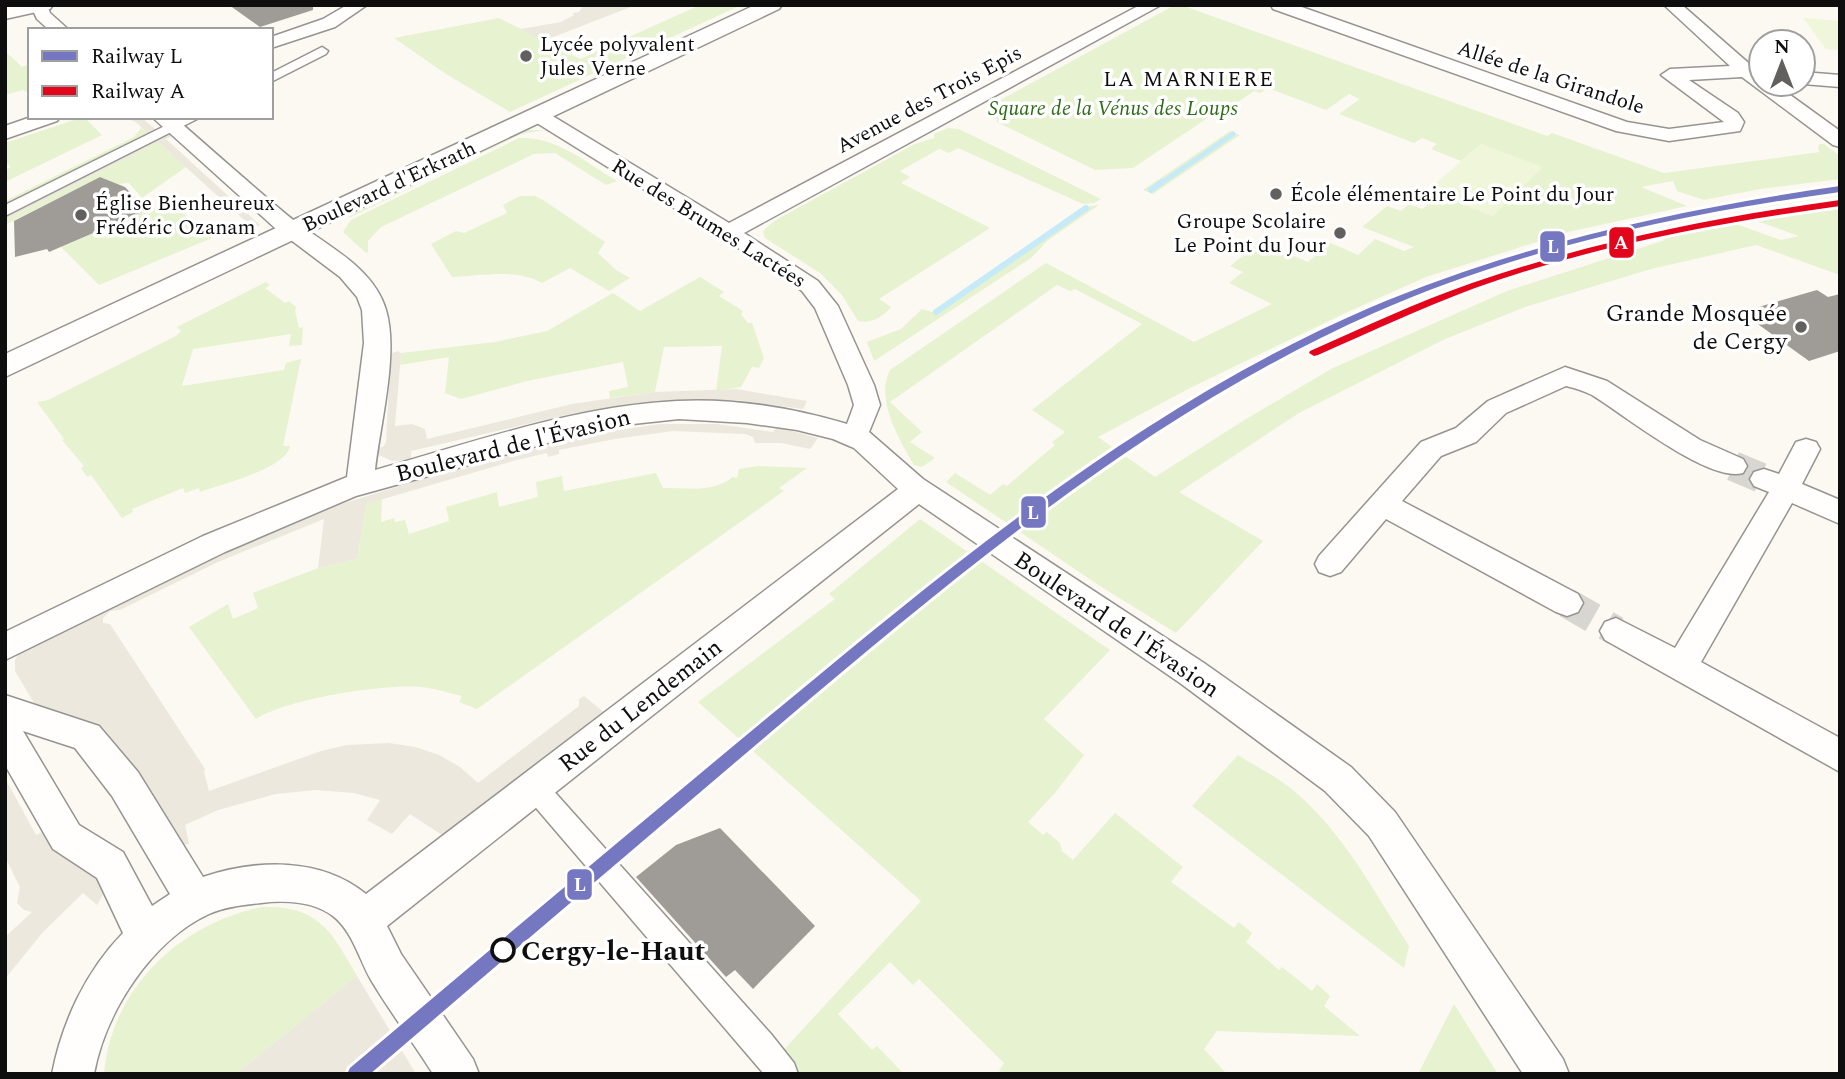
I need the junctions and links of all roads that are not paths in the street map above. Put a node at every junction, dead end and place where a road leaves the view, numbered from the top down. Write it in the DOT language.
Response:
graph roads {
  1 [pos="359,5"];
  2 [pos="772,5"];
  3 [pos="1153,5"];
  4 [pos="1279,5"];
  5 [pos="1672,5"];
  6 [pos="41,6"];
  7 [pos="1306,9"];
  8 [pos="5,13"];
  9 [pos="58,28"];
  10 [pos="273,42"];
  11 [pos="322,51"];
  12 [pos="1747,69"];
  13 [pos="273,77"];
  14 [pos="1747,78"];
  15 [pos="1817,79"];
  16 [pos="1840,81"];
  17 [pos="1783,98"];
  18 [pos="539,116"];
  19 [pos="44,119"];
  20 [pos="168,122"];
  21 [pos="5,132"];
  22 [pos="1840,141"];
  23 [pos="5,211"];
  24 [pos="293,231"];
  25 [pos="727,233"];
  26 [pos="5,367"];
  27 [pos="854,435"];
  28 [pos="1806,449"];
  29 [pos="1733,466"];
  30 [pos="362,483"];
  31 [pos="1775,484"];
  32 [pos="921,491"];
  33 [pos="1383,504"];
  34 [pos="1840,513"];
  35 [pos="1330,564"];
  36 [pos="1567,603"];
  37 [pos="1616,631"];
  38 [pos="5,647"];
  39 [pos="1681,667"];
  40 [pos="5,710"];
  41 [pos="5,732"];
  42 [pos="1840,756"];
  43 [pos="534,787"];
  44 [pos="196,900"];
  45 [pos="362,921"];
  46 [pos="147,935"];
  47 [pos="73,1074"];
  48 [pos="458,1074"];
  49 [pos="783,1074"];
  50 [pos="1548,1074"];
  1 -- 10 [label="street"];
  2 -- 18 [label="street, Boulevard d'Erkrath"];
  3 -- 25 [label="street, Avenue des Trois Epis"];
  4 -- 7 [label="street, Allée de la Girandole"];
  5 -- 12 [label="street"];
  6 -- 8 [label="street"];
  6 -- 9 [label="street"];
  7 -- 14 [label="street, Allée de la Girandole"];
  11 -- 13 [label="street"];
  15 -- 16 [label="street"];
  17 -- 22 [label="street"];
  18 -- 24 [label="street, Boulevard d'Erkrath"];
  18 -- 25 [label="street, Rue des Brumes Lactées"];
  19 -- 21 [label="street"];
  20 -- 23 [label="street"];
  20 -- 24 [label="street"];
  24 -- 26 [label="street, Boulevard d'Erkrath"];
  24 -- 30 [label="street"];
  25 -- 27 [label="street, Rue des Brumes Lactées"];
  27 -- 30 [label="street, Boulevard de l'Évasion"];
  27 -- 32 [label="street, Boulevard de l'Évasion"];
  28 -- 31 [label="street"];
  29 -- 33 [label="street"];
  30 -- 38 [label="street, Boulevard de l'Évasion"];
  31 -- 34 [label="street"];
  31 -- 39 [label="street"];
  32 -- 43 [label="street, Rue du Lendemain"];
  32 -- 50 [label="street, Boulevard de l'Évasion"];
  33 -- 35 [label="street"];
  33 -- 36 [label="street"];
  37 -- 39 [label="street"];
  39 -- 42 [label="street"];
  40 -- 44 [label="street"];
  41 -- 46 [label="street"];
  43 -- 45 [label="street, Rue du Lendemain"];
  43 -- 49 [label="street"];
  44 -- 45 [label="street"];
  44 -- 46 [label="street"];
  45 -- 48 [label="street"];
  46 -- 47 [label="street"];
}
